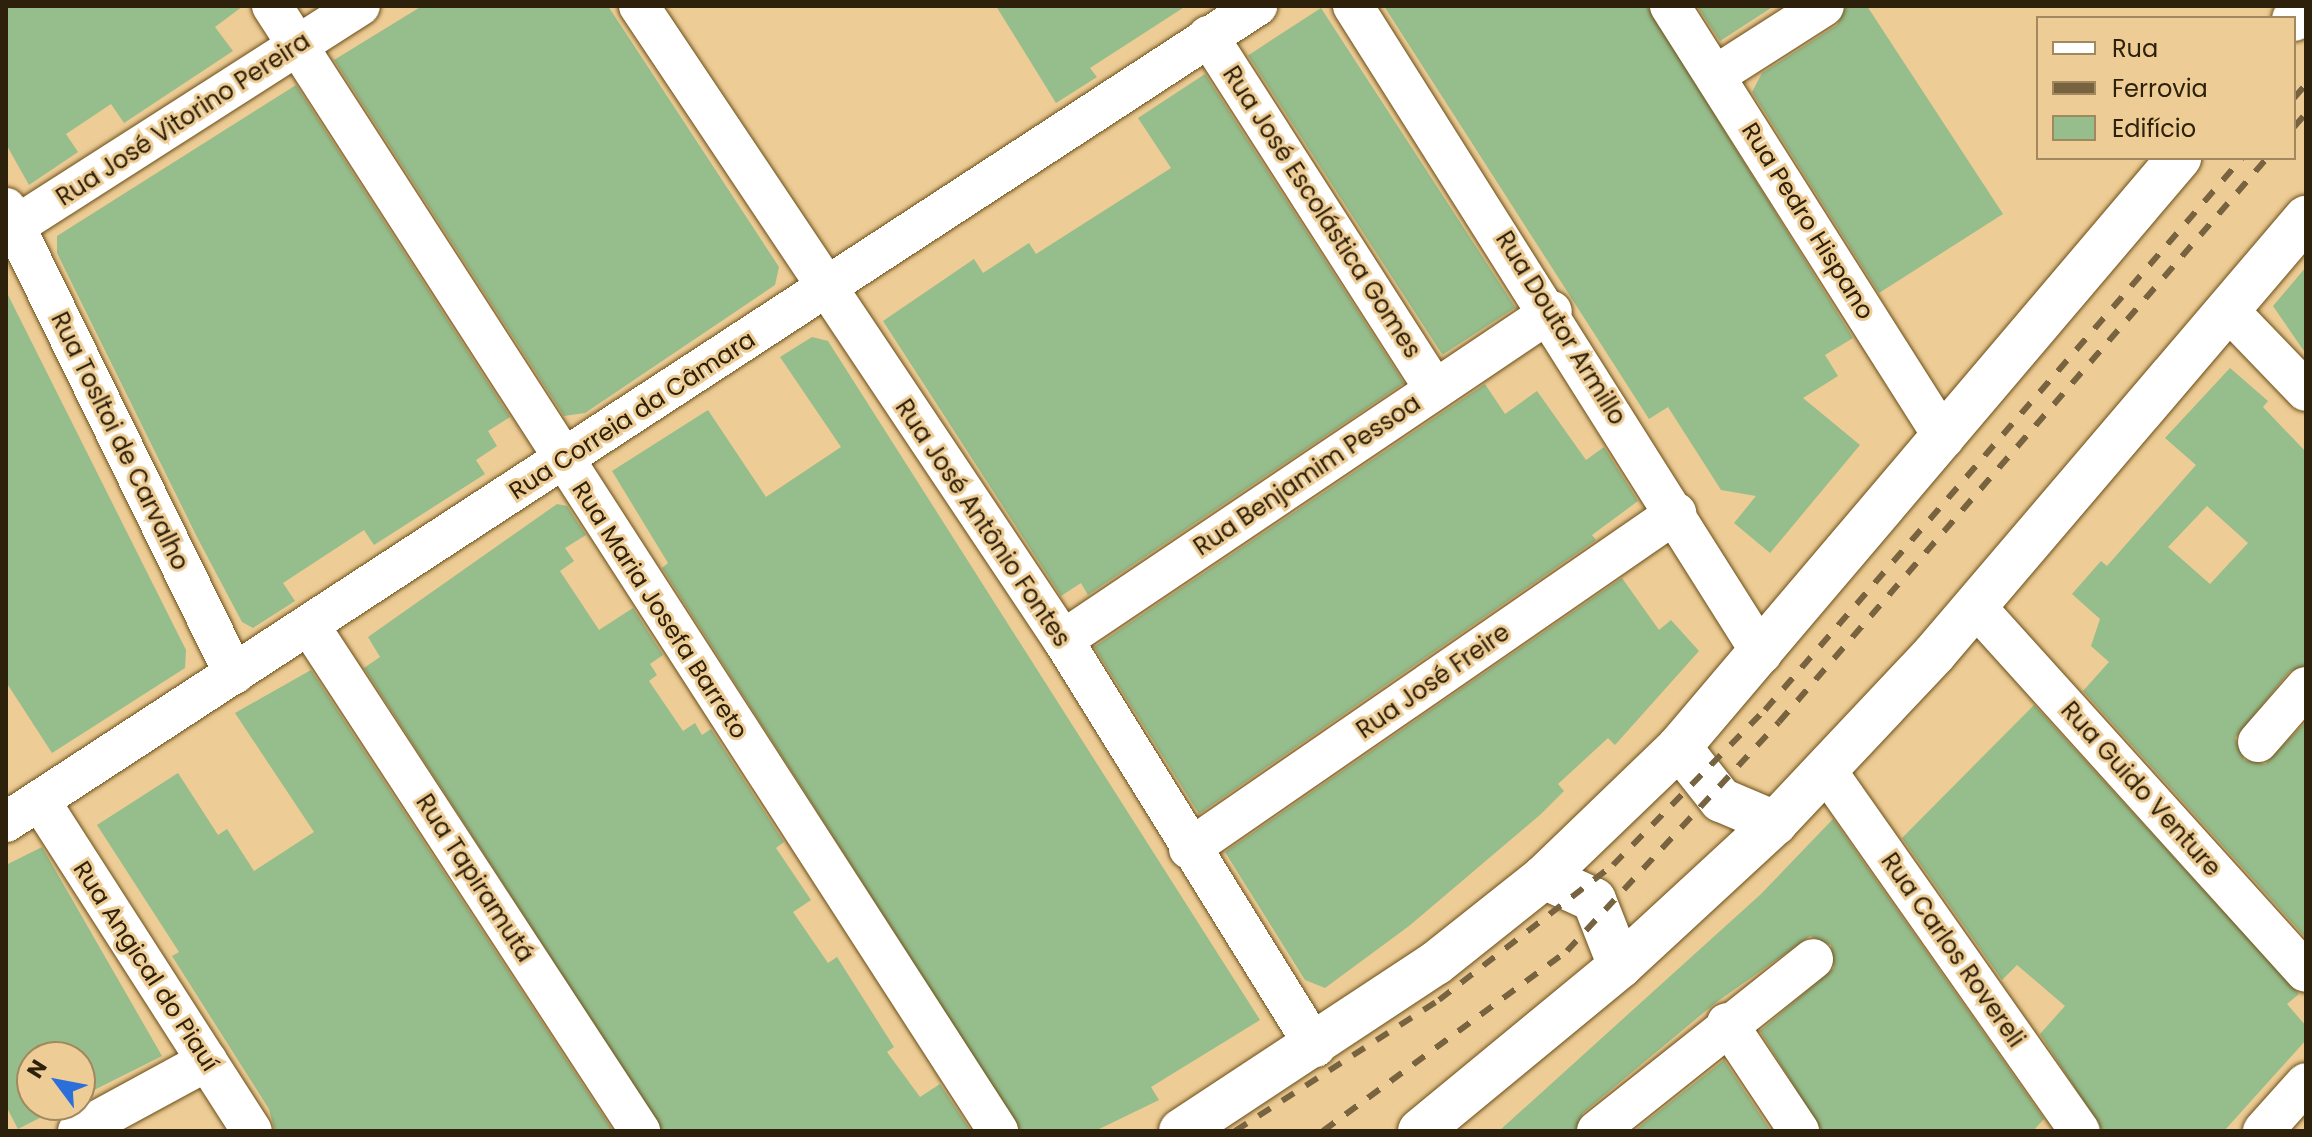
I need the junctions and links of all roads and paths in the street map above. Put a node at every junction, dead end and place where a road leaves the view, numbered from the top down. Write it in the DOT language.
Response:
graph roads {
  1 [pos="272,6"];
  2 [pos="360,6"];
  3 [pos="639,6"];
  4 [pos="1257,6"];
  5 [pos="1353,6"];
  6 [pos="1670,6"];
  7 [pos="1824,6"];
  8 [pos="1208,36"];
  9 [pos="298,46"];
  10 [pos="1716,75"];
  11 [pos="2177,160"];
  12 [pos="2306,218"];
  13 [pos="9,222"];
  14 [pos="825,289"];
  15 [pos="2228,310"];
  16 [pos="1552,311"];
  17 [pos="1435,389"];
  18 [pos="2306,391"];
  19 [pos="1944,438"];
  20 [pos="562,461"];
  21 [pos="1676,513"];
  22 [pos="1975,606"];
  23 [pos="309,625"];
  24 [pos="1063,640"];
  25 [pos="1762,654"];
  26 [pos="234,674"];
  27 [pos="2306,687"];
  28 [pos="2258,742"];
  29 [pos="1679,747"];
  30 [pos="1826,770"];
  31 [pos="40,801"];
  32 [pos="6,822"];
  33 [pos="1775,823"];
  34 [pos="1189,849"];
  35 [pos="1544,877"];
  36 [pos="1813,959"];
  37 [pos="1620,966"];
  38 [pos="2306,972"];
  39 [pos="1727,1023"];
  40 [pos="1315,1047"];
  41 [pos="207,1061"];
  42 [pos="2306,1083"];
  43 [pos="122,1122"];
  44 [pos="78,1131"];
  45 [pos="252,1131"];
  46 [pos="640,1131"];
  47 [pos="998,1131"];
  48 [pos="1181,1131"];
  49 [pos="1420,1131"];
  50 [pos="1597,1131"];
  51 [pos="1799,1131"];
  52 [pos="2080,1131"];
  53 [pos="2263,1131"];
  1 -- 9 [label="street, Rua Maria Josefa Barreto"];
  2 -- 9 [label="street, Rua José Vitorino Pereira"];
  3 -- 14 [label="street, Rua José Antônio Fontes"];
  4 -- 8 [label="street, Rua Correia da Câmara"];
  5 -- 16 [label="street, Rua Doutor Armillo"];
  6 -- 10 [label="street, Rua Pedro Hispano"];
  7 -- 10 [label="street"];
  8 -- 14 [label="street, Rua Correia da Câmara"];
  8 -- 17 [label="street, Rua José Escolástica Gomes"];
  9 -- 13 [label="street, Rua José Vitorino Pereira"];
  9 -- 20 [label="street, Rua Maria Josefa Barreto"];
  10 -- 19 [label="street, Rua Pedro Hispano"];
  11 -- 19 [label="main road"];
  12 -- 15 [label="main road"];
  13 -- 26 [label="street, Rua Tosltoi de Carvalho"];
  14 -- 20 [label="street, Rua Correia da Câmara"];
  14 -- 24 [label="street, Rua José Antônio Fontes"];
  15 -- 18 [label="street"];
  15 -- 22 [label="main road"];
  16 -- 17 [label="street, Rua Benjamim Pessoa"];
  16 -- 21 [label="street, Rua Doutor Armillo"];
  17 -- 24 [label="street, Rua Benjamim Pessoa"];
  19 -- 25 [label="main road"];
  20 -- 23 [label="street, Rua Correia da Câmara"];
  20 -- 47 [label="street, Rua Maria Josefa Barreto"];
  21 -- 25 [label="street, Rua Doutor Armillo"];
  21 -- 34 [label="street, Rua José Freire"];
  22 -- 30 [label="main road"];
  22 -- 38 [label="street, Rua Guido Venture"];
  23 -- 26 [label="street, Rua Correia da Câmara"];
  23 -- 46 [label="street, Rua Tapiramutá"];
  24 -- 34 [label="street, Rua José Antônio Fontes"];
  25 -- 29 [label="main road"];
  26 -- 31 [label="street, Rua Correia da Câmara"];
  27 -- 28 [label="street"];
  29 -- 33 [label="main road"];
  29 -- 35 [label="main road"];
  30 -- 33 [label="main road"];
  30 -- 52 [label="street, Rua Carlos Rovereli"];
  31 -- 32 [label="street, Rua Correia da Câmara"];
  31 -- 41 [label="street, Rua Angical do Piauí"];
  33 -- 37 [label="main road"];
  34 -- 40 [label="street, Rua José Antônio Fontes"];
  35 -- 37 [label="main road"];
  35 -- 40 [label="main road"];
  36 -- 39 [label="street"];
  37 -- 49 [label="main road"];
  39 -- 50 [label="street"];
  39 -- 51 [label="street"];
  40 -- 48 [label="main road"];
  41 -- 43 [label="street"];
  41 -- 45 [label="street, Rua Angical do Piauí"];
  42 -- 53 [label="street"];
  43 -- 44 [label="street"];
}
